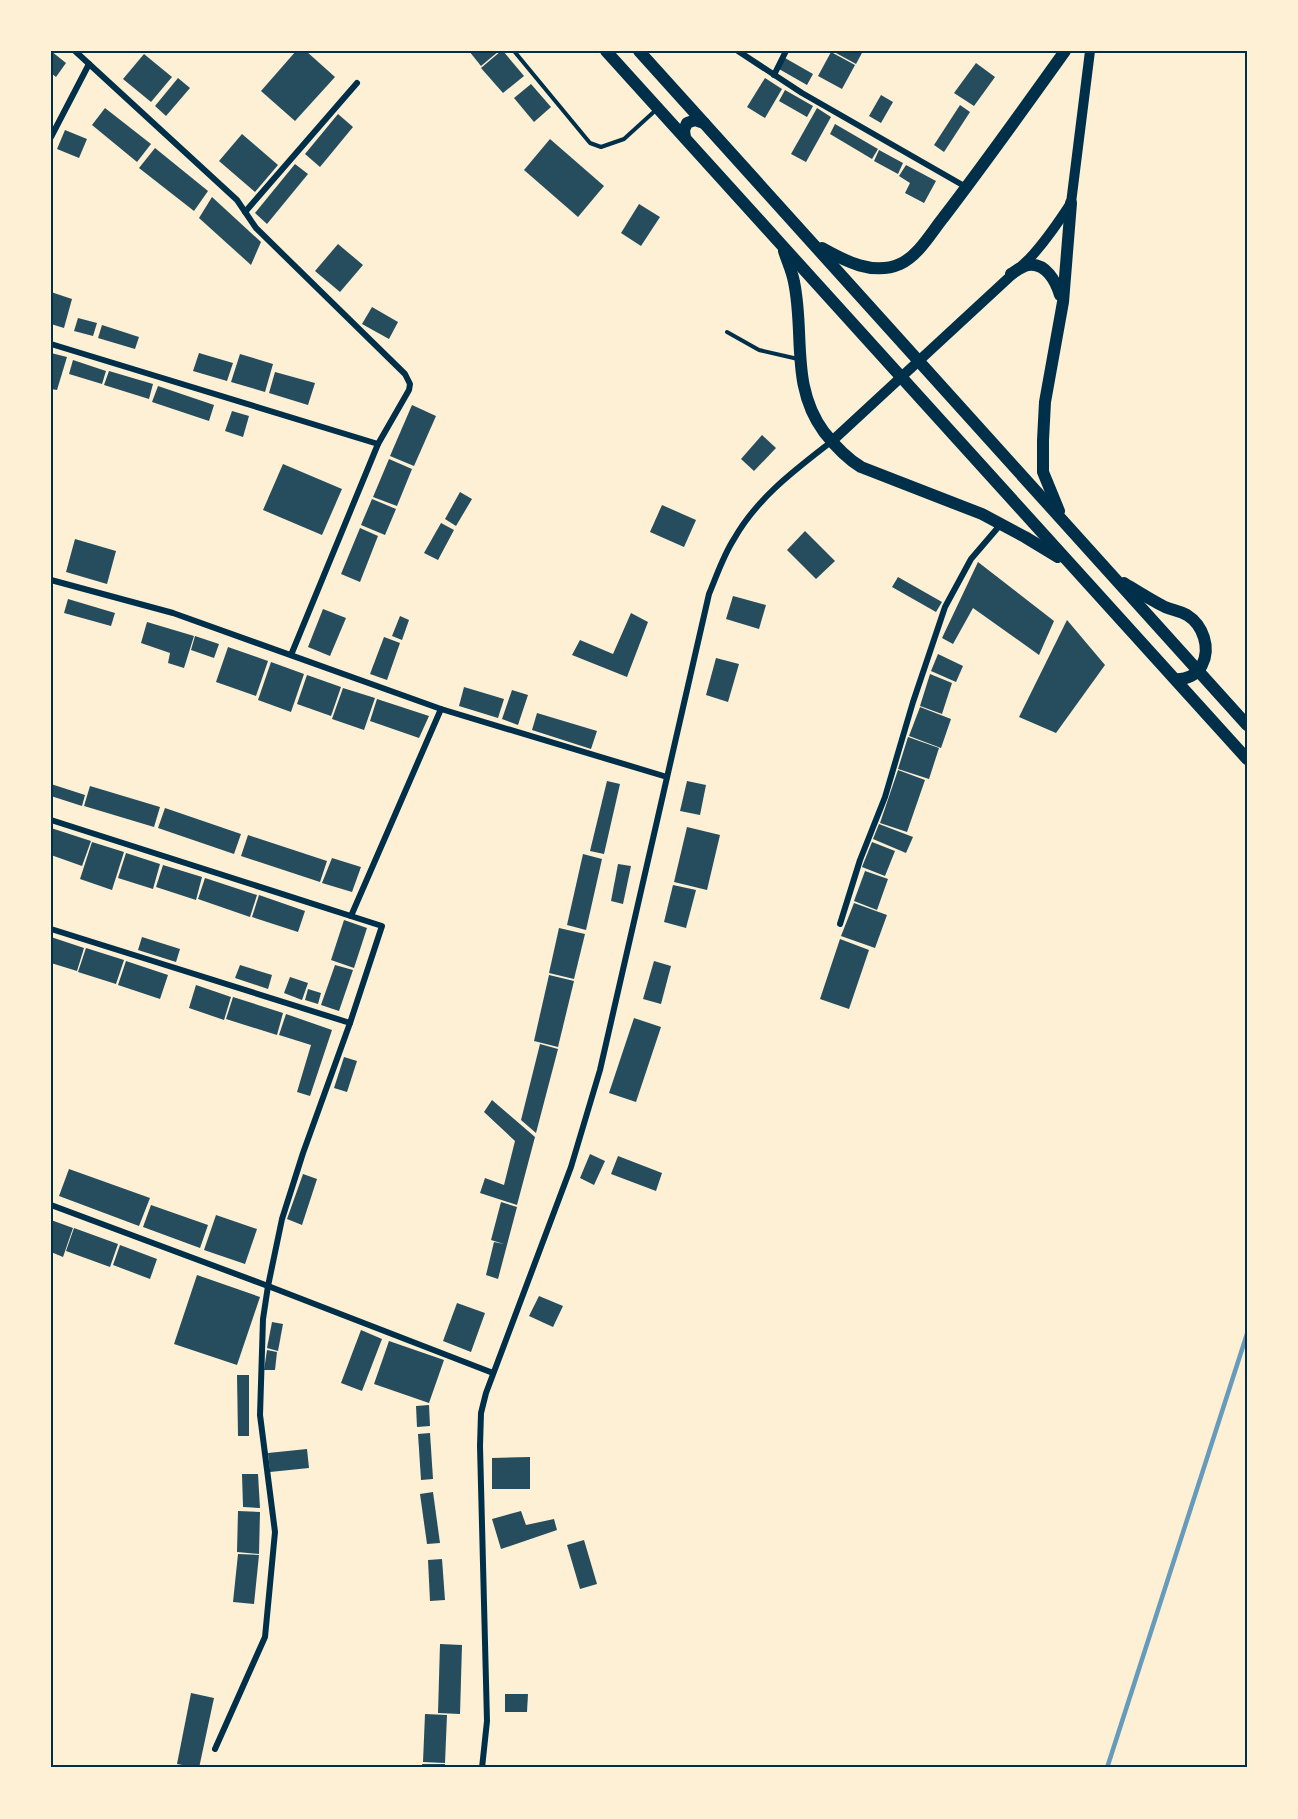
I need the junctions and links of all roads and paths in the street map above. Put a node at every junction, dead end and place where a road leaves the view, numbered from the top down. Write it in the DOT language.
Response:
graph roads {
  1 [pos="75,51"];
  2 [pos="514,51"];
  3 [pos="606,51"];
  4 [pos="639,51"];
  5 [pos="738,51"];
  6 [pos="786,51"];
  7 [pos="1065,51"];
  8 [pos="1090,51"];
  9 [pos="89,64"];
  10 [pos="774,75"];
  11 [pos="357,83"];
  12 [pos="658,108"];
  13 [pos="704,123"];
  14 [pos="51,137"];
  15 [pos="685,138"];
  16 [pos="967,187"];
  17 [pos="1071,203"];
  18 [pos="245,212"];
  19 [pos="811,242"];
  20 [pos="781,244"];
  21 [pos="1011,274"];
  22 [pos="1063,302"];
  23 [pos="727,332"];
  24 [pos="51,344"];
  25 [pos="800,359"];
  26 [pos="831,442"];
  27 [pos="378,444"];
  28 [pos="1065,523"];
  29 [pos="1001,524"];
  30 [pos="1072,565"];
  31 [pos="1113,577"];
  32 [pos="51,580"];
  33 [pos="291,655"];
  34 [pos="1198,671"];
  35 [pos="1175,679"];
  36 [pos="441,709"];
  37 [pos="1247,725"];
  38 [pos="1247,759"];
  39 [pos="667,777"];
  40 [pos="51,820"];
  41 [pos="351,916"];
  42 [pos="840,924"];
  43 [pos="51,928"];
  44 [pos="350,1023"];
  45 [pos="51,1205"];
  46 [pos="268,1286"];
  47 [pos="493,1373"];
  48 [pos="215,1749"];
  49 [pos="482,1768"];
  1 -- 9 [label="street"];
  2 -- 12 [label="lane"];
  3 -- 12 [label="highway"];
  4 -- 13 [label="highway"];
  5 -- 10 [label="street"];
  6 -- 10 [label="street"];
  7 -- 16 [label="highway"];
  8 -- 17 [label="main road"];
  9 -- 14 [label="street"];
  9 -- 18 [label="street"];
  10 -- 16 [label="street"];
  11 -- 18 [label="street"];
  12 -- 15 [label="highway"];
  13 -- 15 [label="highway"];
  13 -- 19 [label="highway"];
  15 -- 20 [label="highway"];
  16 -- 19 [label="highway"];
  17 -- 21 [label="main road"];
  17 -- 22 [label="highway"];
  18 -- 27 [label="street"];
  19 -- 28 [label="highway"];
  20 -- 25 [label="highway"];
  20 -- 30 [label="highway"];
  21 -- 22 [label="highway"];
  21 -- 26 [label="main road"];
  22 -- 28 [label="highway"];
  23 -- 25 [label="lane"];
  24 -- 27 [label="street"];
  25 -- 26 [label="highway"];
  26 -- 29 [label="highway"];
  26 -- 39 [label="street"];
  27 -- 33 [label="street"];
  28 -- 31 [label="highway"];
  29 -- 30 [label="highway"];
  29 -- 42 [label="street"];
  30 -- 35 [label="highway"];
  31 -- 34 [label="highway"];
  31 -- 34 [label="highway"];
  32 -- 33 [label="street"];
  33 -- 36 [label="street"];
  34 -- 35 [label="highway"];
  34 -- 37 [label="highway"];
  35 -- 38 [label="highway"];
  36 -- 39 [label="street"];
  36 -- 41 [label="street"];
  39 -- 47 [label="street"];
  40 -- 41 [label="street"];
  41 -- 44 [label="street"];
  43 -- 44 [label="street"];
  44 -- 46 [label="street"];
  45 -- 46 [label="street"];
  46 -- 47 [label="street"];
  46 -- 48 [label="street"];
  47 -- 49 [label="street"];
}
